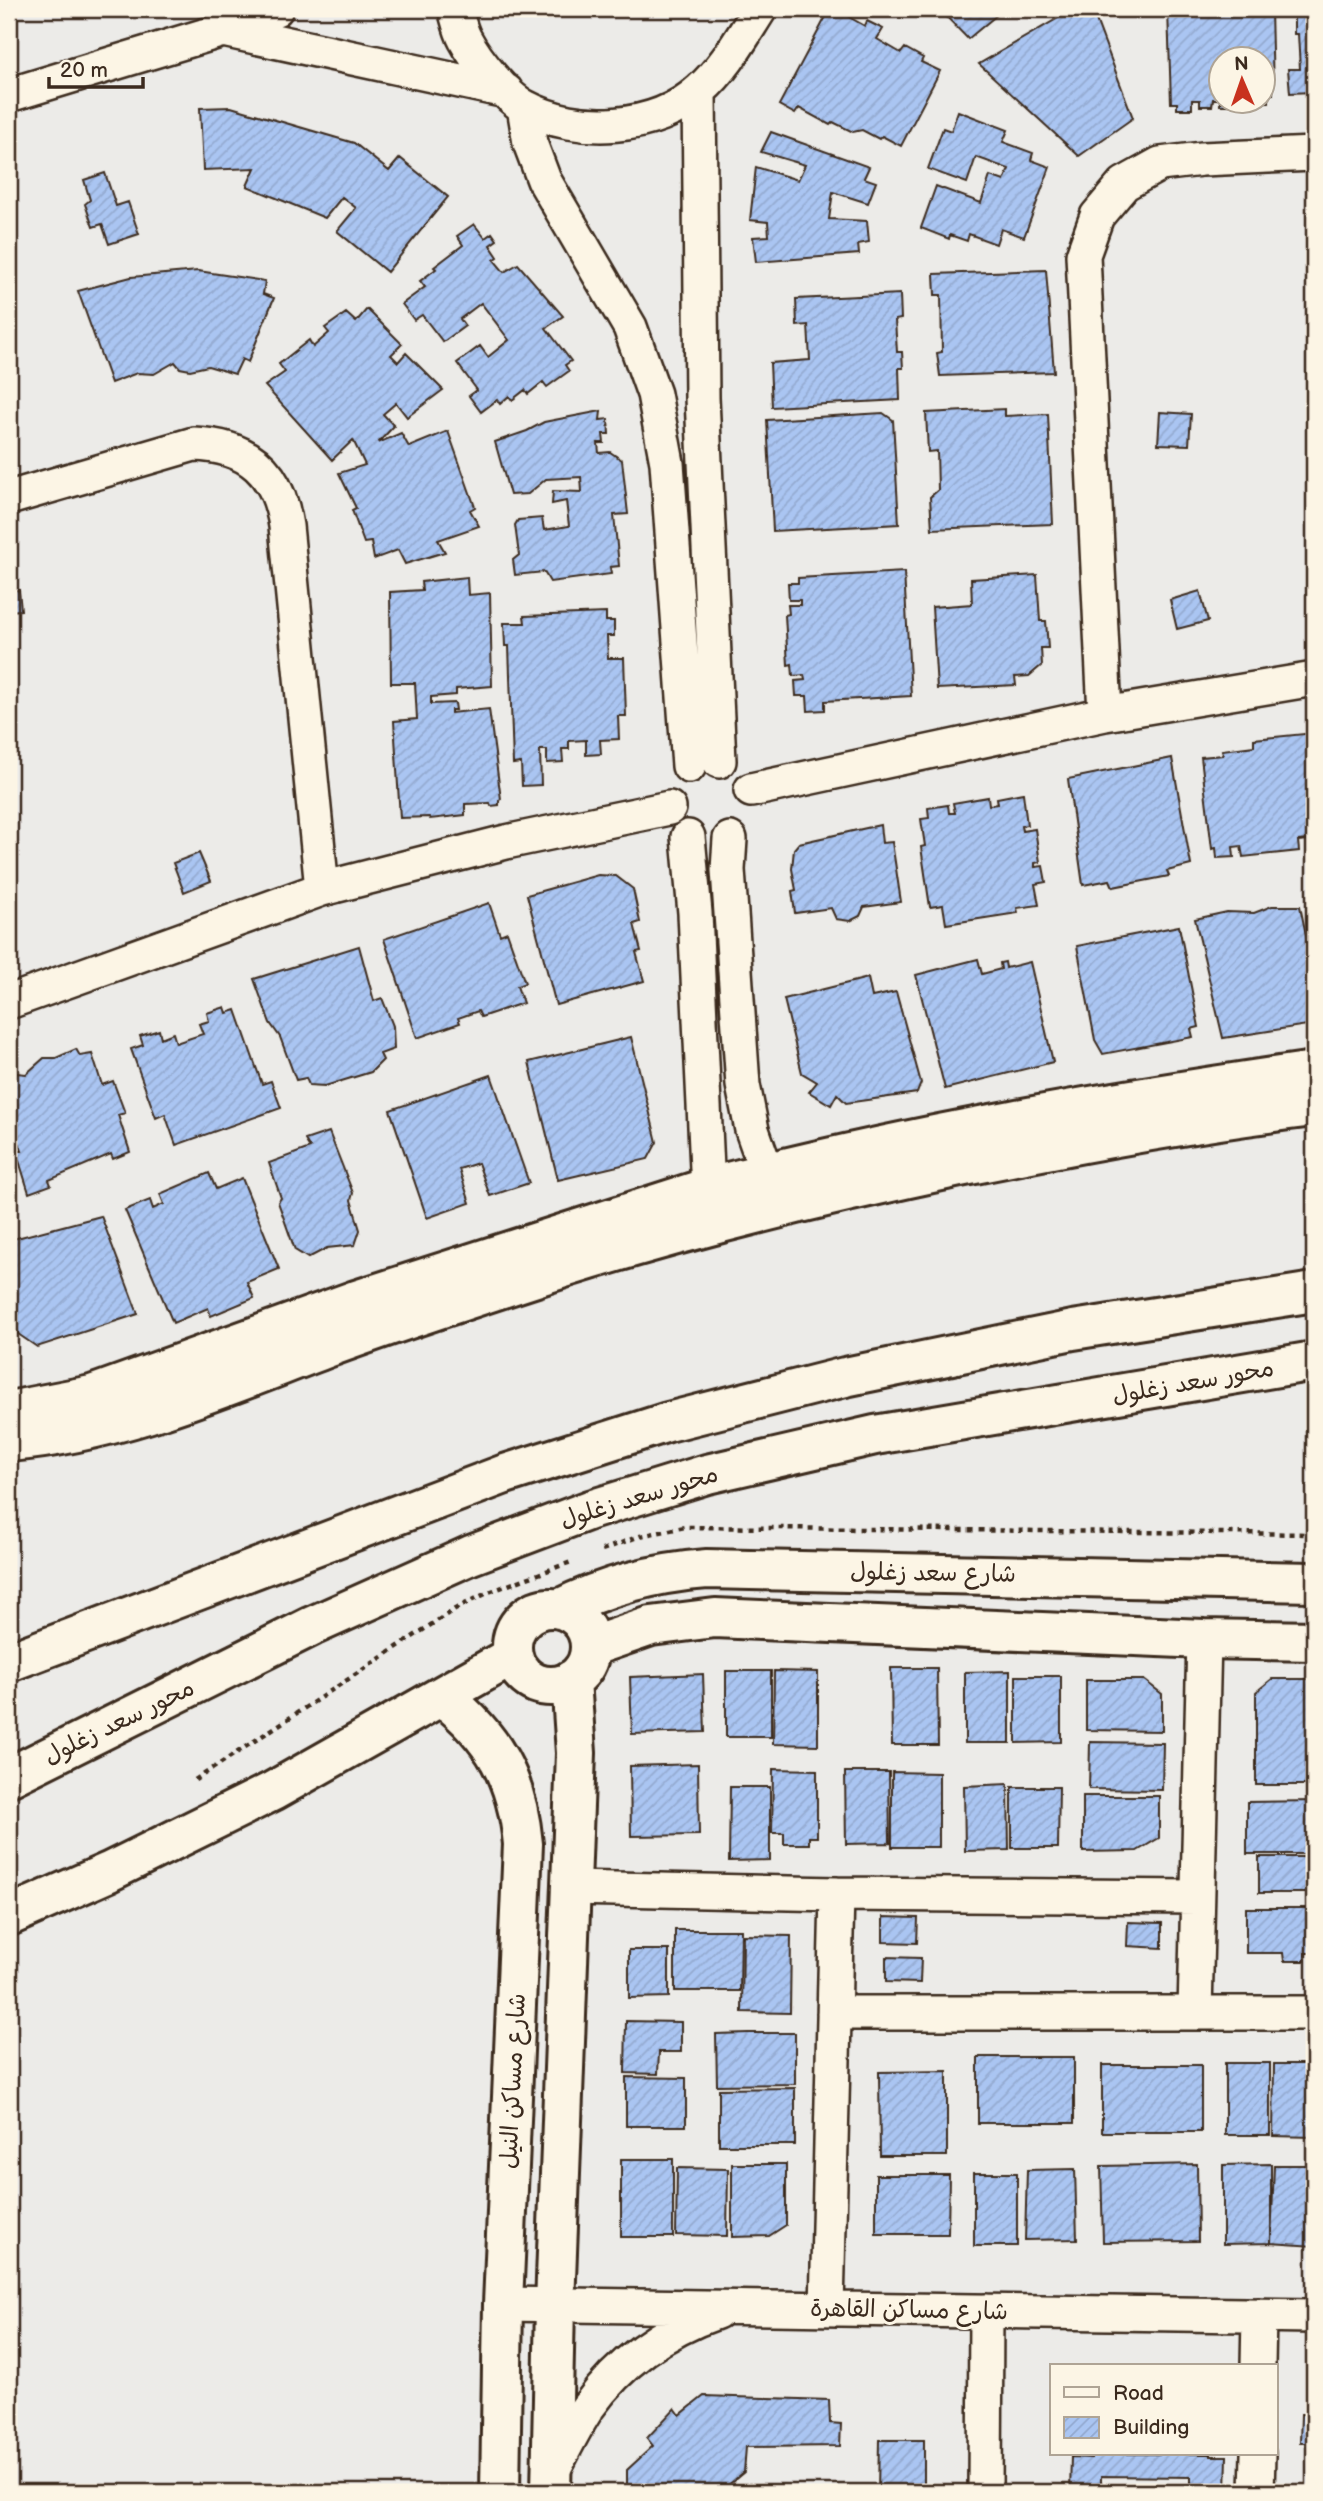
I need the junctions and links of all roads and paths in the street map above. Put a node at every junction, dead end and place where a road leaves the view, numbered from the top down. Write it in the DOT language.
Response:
graph roads {
  1 [pos="276,9"];
  2 [pos="456,9"];
  3 [pos="760,9"];
  4 [pos="223,30"];
  5 [pos="699,91"];
  6 [pos="9,95"];
  7 [pos="515,99"];
  8 [pos="1314,154"];
  9 [pos="9,498"];
  10 [pos="1314,679"];
  11 [pos="1105,714"];
  12 [pos="704,763"];
  13 [pos="751,790"];
  14 [pos="669,808"];
  15 [pos="688,837"];
  16 [pos="730,839"];
  17 [pos="322,889"];
  18 [pos="9,1002"];
  19 [pos="1314,1071"];
  20 [pos="1314,1107"];
  21 [pos="765,1172"];
  22 [pos="709,1187"];
  23 [pos="781,1207"];
  24 [pos="708,1226"];
  25 [pos="1314,1292"];
  26 [pos="1314,1361"];
  27 [pos="9,1411"];
  28 [pos="9,1442"];
  29 [pos="834,1570"];
  30 [pos="1314,1582"];
  31 [pos="559,1609"];
  32 [pos="832,1622"];
  33 [pos="1203,1639"];
  34 [pos="1314,1641"];
  35 [pos="590,1647"];
  36 [pos="512,1656"];
  37 [pos="9,1662"];
  38 [pos="571,1680"];
  39 [pos="442,1696"];
  40 [pos="9,1777"];
  41 [pos="570,1888"];
  42 [pos="837,1894"];
  43 [pos="1197,1897"];
  44 [pos="9,1916"];
  45 [pos="834,2012"];
  46 [pos="1314,2012"];
  47 [pos="1195,2013"];
  48 [pos="503,2304"];
  49 [pos="555,2305"];
  50 [pos="732,2307"];
  51 [pos="827,2309"];
  52 [pos="986,2311"];
  53 [pos="1259,2315"];
  54 [pos="1314,2316"];
  55 [pos="1258,2364"];
  56 [pos="1258,2456"];
  57 [pos="551,2483"];
  58 [pos="500,2492"];
  59 [pos="985,2492"];
  60 [pos="1257,2492"];
  1 -- 4 [label="street"];
  2 -- 7 [label="street"];
  3 -- 5 [label="street"];
  4 -- 6 [label="street"];
  4 -- 7 [label="street"];
  5 -- 7 [label="street"];
  5 -- 12 [label="street"];
  7 -- 12 [label="street"];
  8 -- 11 [label="street"];
  9 -- 17 [label="street"];
  10 -- 11 [label="street"];
  11 -- 13 [label="street"];
  12 -- 13 [label="street"];
  12 -- 14 [label="street"];
  13 -- 16 [label="street"];
  14 -- 15 [label="street"];
  14 -- 17 [label="street"];
  15 -- 16 [label="street"];
  15 -- 22 [label="street"];
  16 -- 21 [label="street"];
  17 -- 18 [label="street"];
  19 -- 21 [label="street"];
  20 -- 23 [label="street"];
  21 -- 22 [label="street"];
  21 -- 23 [label="street"];
  22 -- 24 [label="street"];
  22 -- 27 [label="street"];
  23 -- 24 [label="street"];
  24 -- 28 [label="street"];
  25 -- 37 [label="street"];
  26 -- 40 [label="street, محور سعد زغلول"];
  29 -- 30 [label="street, شارع سعد زغلول"];
  29 -- 31 [label="street, شارع سعد زغلول"];
  29 -- 32 [label="street"];
  31 -- 35 [label="street"];
  31 -- 36 [label="street"];
  32 -- 33 [label="street"];
  32 -- 35 [label="street"];
  33 -- 34 [label="street"];
  33 -- 43 [label="street"];
  35 -- 38 [label="street"];
  36 -- 38 [label="street"];
  36 -- 39 [label="street"];
  38 -- 41 [label="street, شارع مساكن النيل"];
  39 -- 44 [label="street"];
  39 -- 48 [label="street, شارع مساكن النيل"];
  41 -- 42 [label="street"];
  41 -- 49 [label="street, شارع مساكن النيل"];
  42 -- 43 [label="street"];
  42 -- 45 [label="street"];
  43 -- 47 [label="street"];
  45 -- 47 [label="street"];
  45 -- 51 [label="street"];
  46 -- 47 [label="street"];
  48 -- 49 [label="street, شارع مساكن القاهرة"];
  48 -- 58 [label="street, شارع مساكن النيل"];
  49 -- 50 [label="street, شارع مساكن القاهرة"];
  49 -- 57 [label="street, شارع مساكن النيل"];
  50 -- 51 [label="street, شارع مساكن القاهرة"];
  50 -- 57 [label="street"];
  51 -- 52 [label="street, شارع مساكن القاهرة"];
  52 -- 53 [label="street, شارع مساكن القاهرة"];
  52 -- 59 [label="street"];
  53 -- 54 [label="street, شارع مساكن القاهرة"];
  53 -- 55 [label="street"];
  56 -- 60 [label="street"];
}
